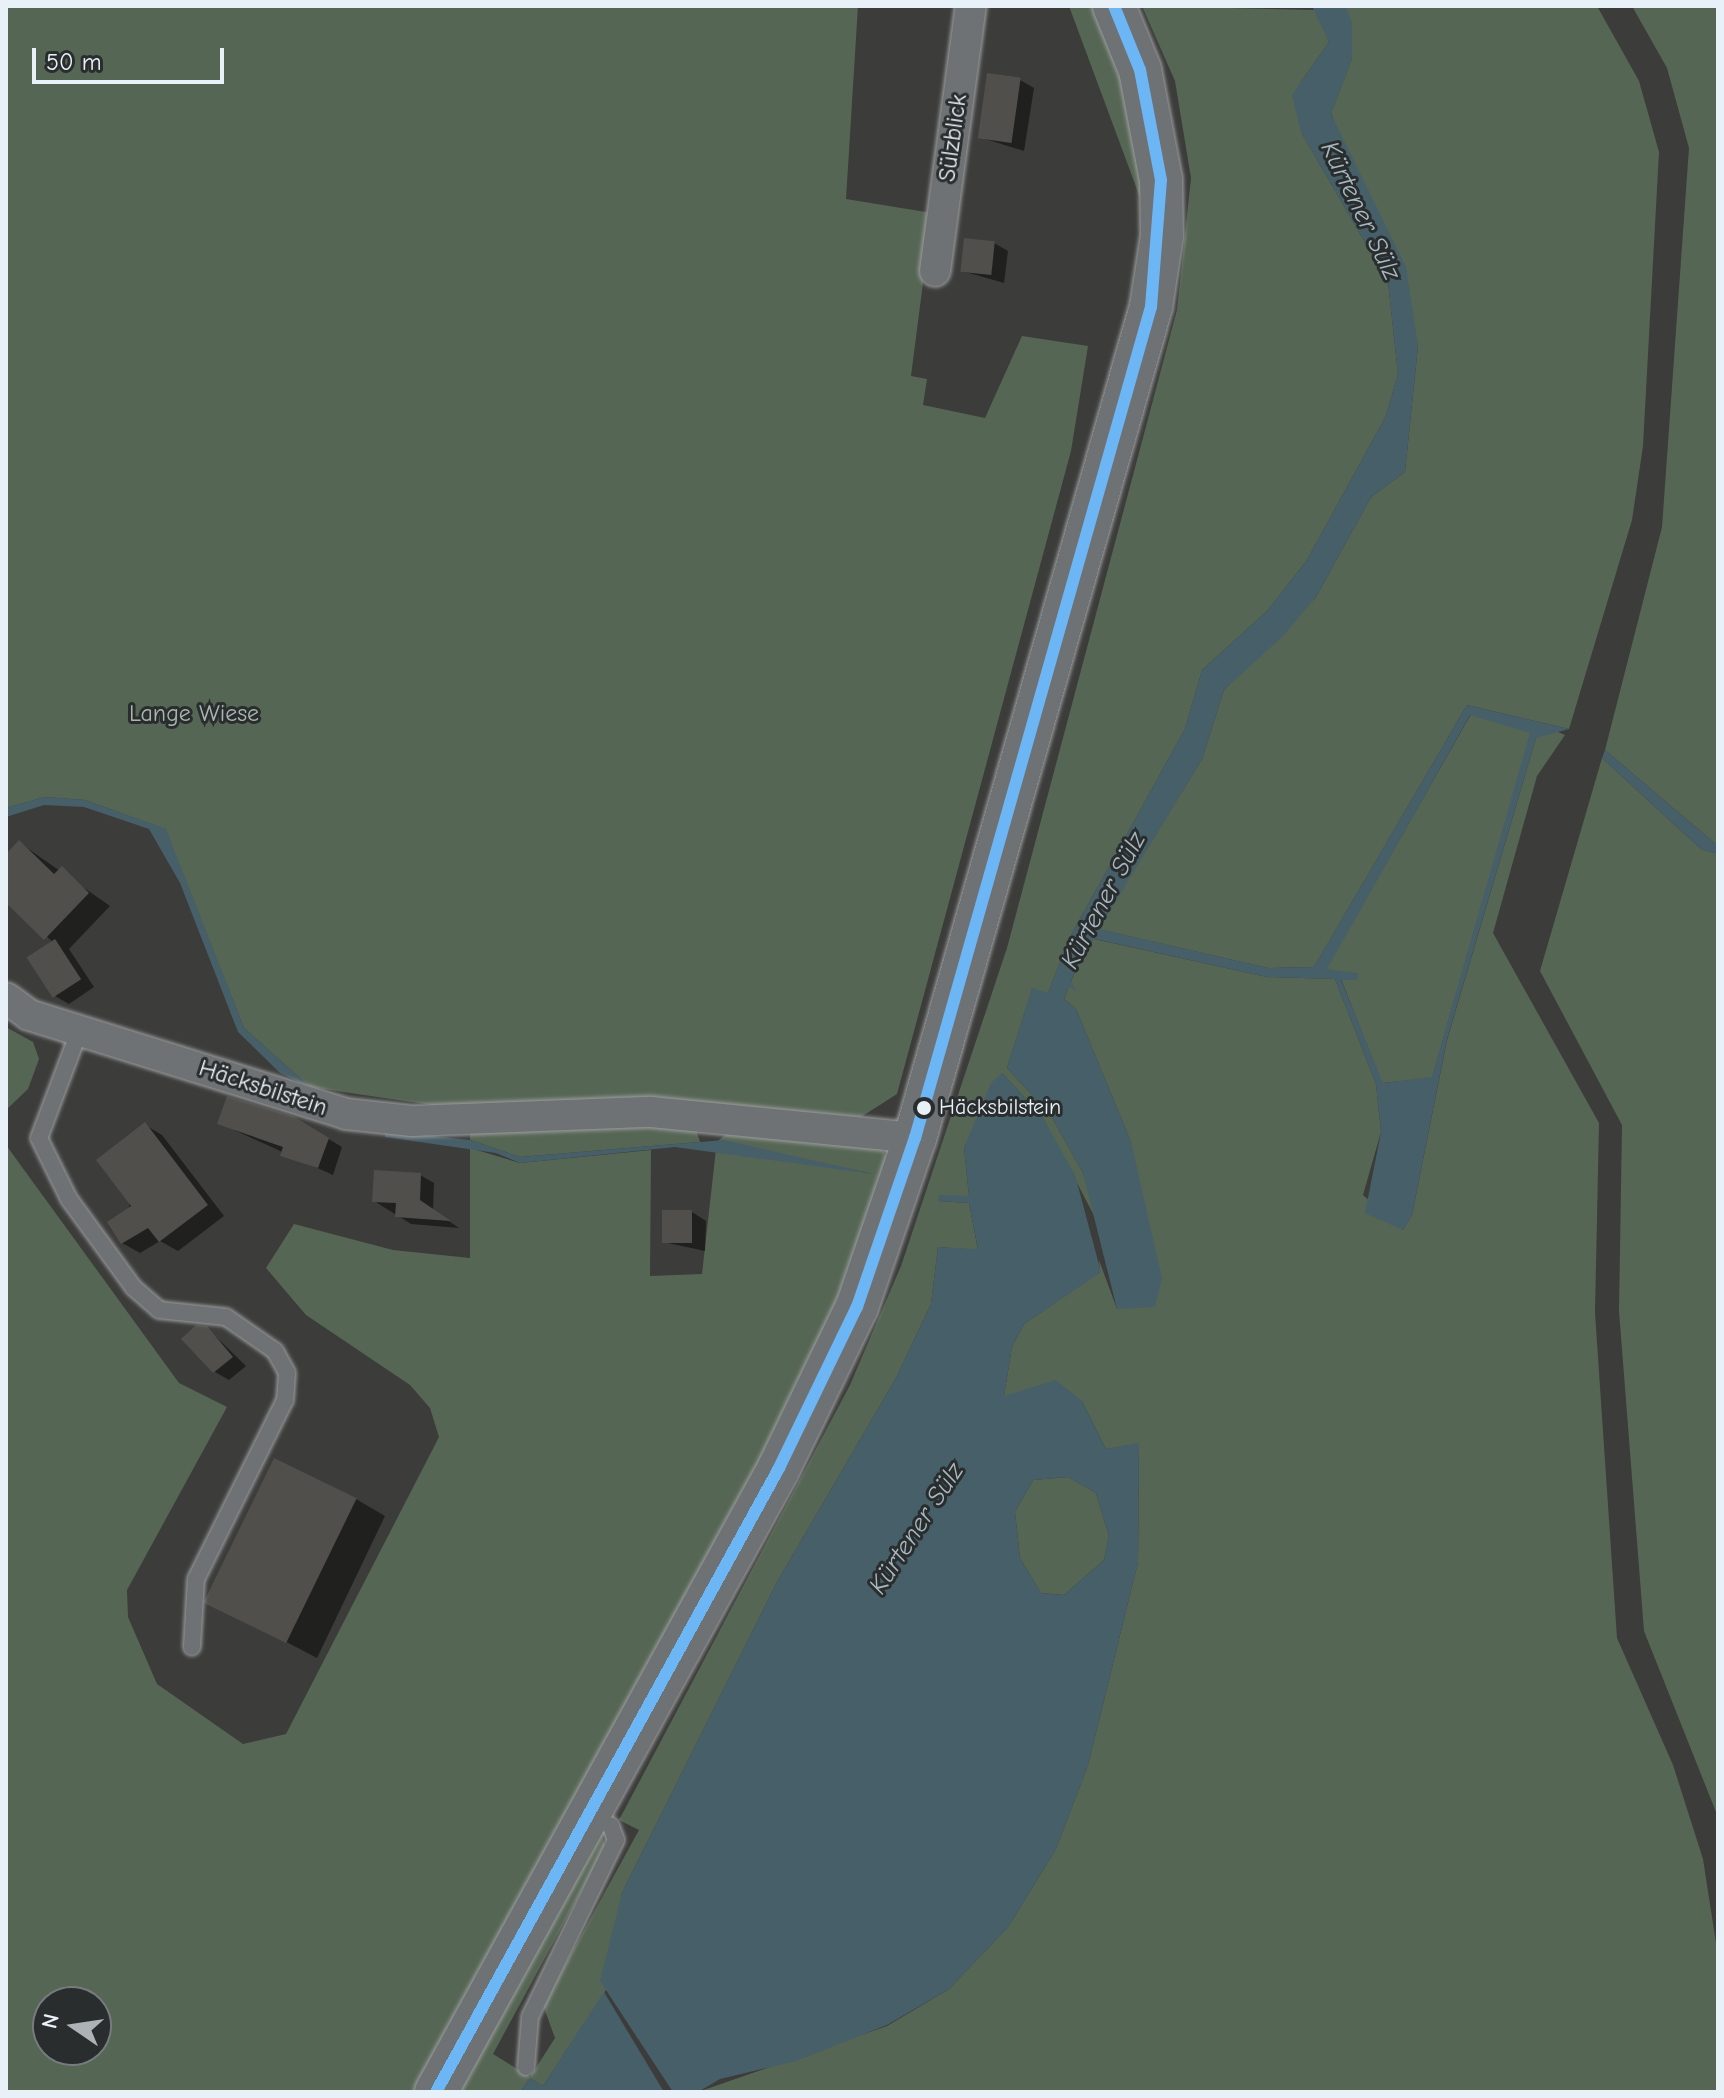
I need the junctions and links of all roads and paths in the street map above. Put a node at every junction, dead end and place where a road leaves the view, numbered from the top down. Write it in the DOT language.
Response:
graph roads {
  1 [pos="971,6"];
  2 [pos="1114,6"];
  3 [pos="935,271"];
  4 [pos="6,998"];
  5 [pos="80,1029"];
  6 [pos="915,1138"];
  7 [pos="192,1647"];
  8 [pos="589,1814"];
  9 [pos="526,2067"];
  10 [pos="436,2092"];
  1 -- 3 [label="street, Sülzblick"];
  2 -- 6 [label="main road"];
  4 -- 5 [label="street, Häcksbilstein"];
  5 -- 6 [label="street, Häcksbilstein"];
  5 -- 7 [label="lane"];
  6 -- 8 [label="main road"];
  8 -- 9 [label="lane"];
  8 -- 10 [label="main road"];
}
